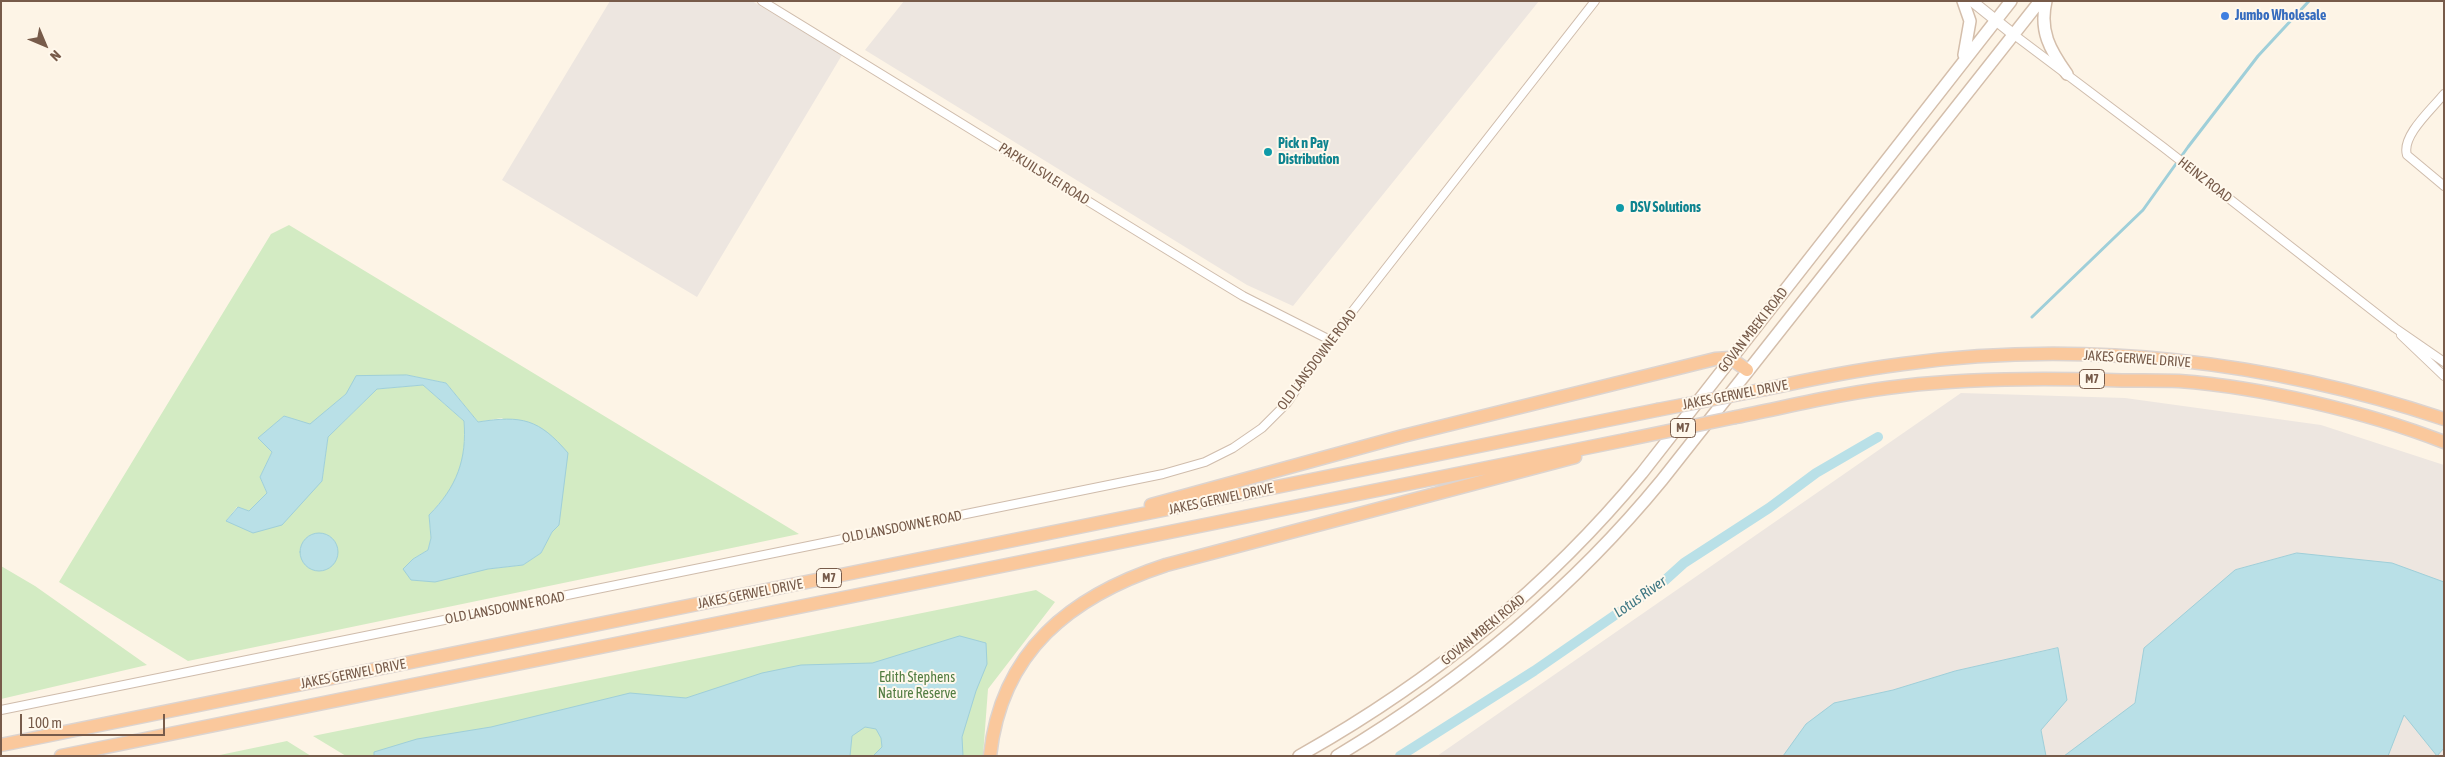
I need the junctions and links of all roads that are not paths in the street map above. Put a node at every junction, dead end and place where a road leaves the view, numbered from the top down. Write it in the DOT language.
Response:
graph roads {
  1 [pos="762,1"];
  2 [pos="1595,1"];
  3 [pos="1963,1"];
  4 [pos="1972,1"];
  5 [pos="2011,1"];
  6 [pos="2040,1"];
  7 [pos="2046,1"];
  8 [pos="1996,20"];
  9 [pos="2013,34"];
  10 [pos="1963,62"];
  11 [pos="2067,74"];
  12 [pos="2444,94"];
  13 [pos="2444,186"];
  14 [pos="2394,328"];
  15 [pos="1330,340"];
  16 [pos="1730,358"];
  17 [pos="2444,362"];
  18 [pos="1747,370"];
  19 [pos="2444,376"];
  20 [pos="2444,418"];
  21 [pos="1624,440"];
  22 [pos="2444,442"];
  23 [pos="1047,534"];
  24 [pos="1,710"];
  25 [pos="1,745"];
  26 [pos="60,756"];
  27 [pos="990,756"];
  28 [pos="1300,756"];
  29 [pos="1337,756"];
  1 -- 15 [label="street, PAPKUILSVLEI ROAD"];
  2 -- 15 [label="street, OLD LANSDOWNE ROAD"];
  3 -- 10 [label="main road"];
  4 -- 8 [label="street"];
  5 -- 8 [label="main road, GOVAN MBEKI ROAD"];
  6 -- 9 [label="main road, GOVAN MBEKI ROAD"];
  7 -- 11 [label="main road"];
  8 -- 9 [label="street"];
  8 -- 10 [label="main road, GOVAN MBEKI ROAD"];
  9 -- 11 [label="street, HEINZ ROAD"];
  9 -- 18 [label="main road, GOVAN MBEKI ROAD"];
  10 -- 16 [label="main road, GOVAN MBEKI ROAD"];
  11 -- 14 [label="street, HEINZ ROAD"];
  12 -- 13 [label="street"];
  14 -- 17 [label="street, HEINZ ROAD"];
  14 -- 19 [label="street, HEINZ ROAD"];
  15 -- 24 [label="street, OLD LANSDOWNE ROAD"];
  16 -- 18 [label="highway"];
  16 -- 23 [label="highway"];
  16 -- 28 [label="main road, GOVAN MBEKI ROAD"];
  18 -- 29 [label="main road, GOVAN MBEKI ROAD"];
  20 -- 23 [label="highway, JAKES GERWEL DRIVE / M7, bridge"];
  21 -- 22 [label="highway, JAKES GERWEL DRIVE / M7, bridge"];
  21 -- 26 [label="highway, JAKES GERWEL DRIVE / M7"];
  21 -- 27 [label="highway"];
  23 -- 25 [label="highway, JAKES GERWEL DRIVE / M7"];
}
